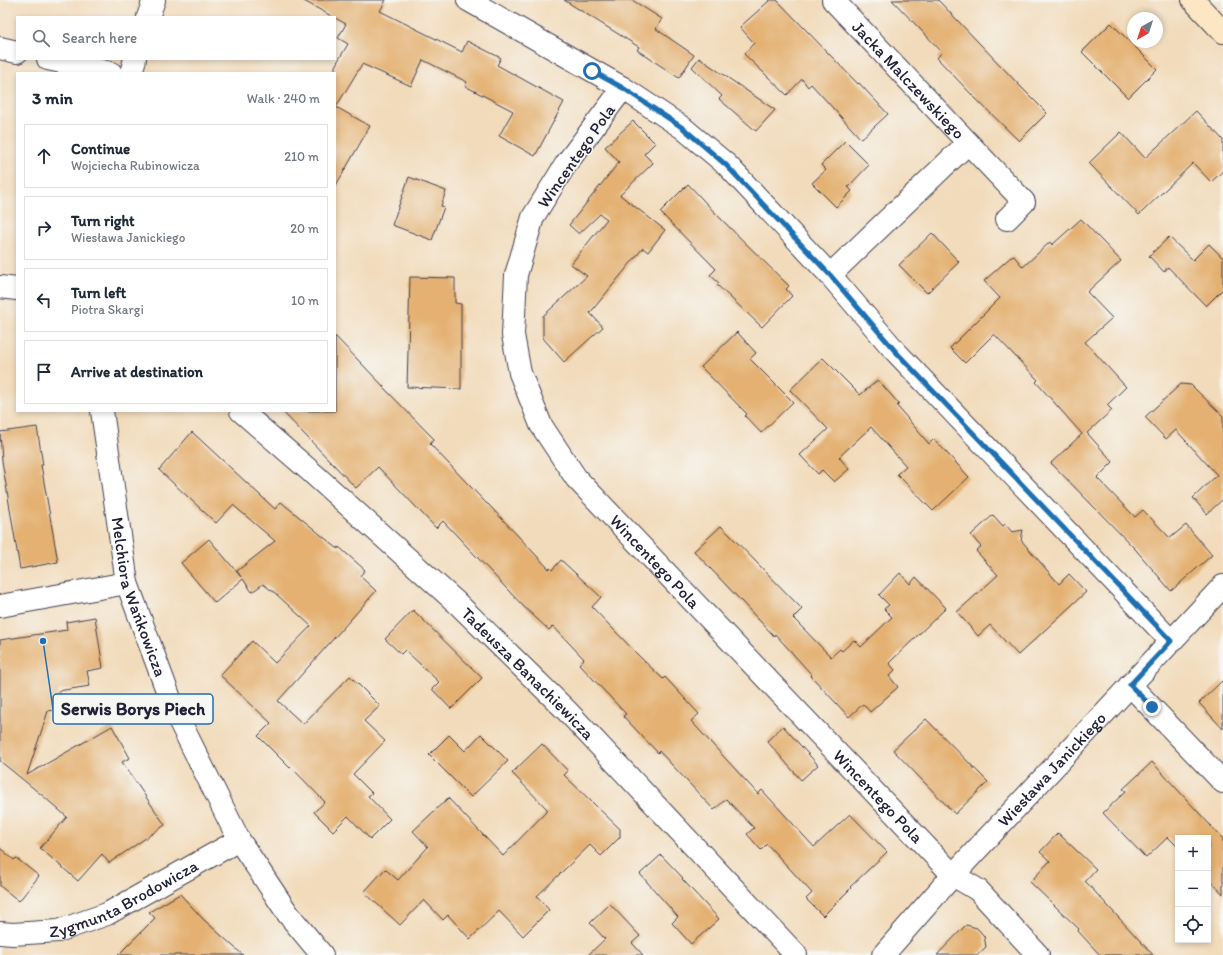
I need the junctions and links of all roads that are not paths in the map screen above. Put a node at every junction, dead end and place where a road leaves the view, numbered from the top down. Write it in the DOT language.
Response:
graph roads {
  1 [pos="154,0"];
  2 [pos="468,0"];
  3 [pos="833,0"];
  4 [pos="1193,0"];
  5 [pos="148,16"];
  6 [pos="1223,32"];
  7 [pos="0,48"];
  8 [pos="16,52"];
  9 [pos="52,60"];
  10 [pos="135,60"];
  11 [pos="106,72"];
  12 [pos="131,72"];
  13 [pos="623,88"];
  14 [pos="968,143"];
  15 [pos="1007,219"];
  16 [pos="830,275"];
  17 [pos="0,287"];
  18 [pos="16,289"];
  19 [pos="102,412"];
  20 [pos="242,412"];
  21 [pos="127,583"];
  22 [pos="1223,586"];
  23 [pos="0,606"];
  24 [pos="1171,641"];
  25 [pos="1130,685"];
  26 [pos="1223,782"];
  27 [pos="239,840"];
  28 [pos="954,875"];
  29 [pos="0,933"];
  30 [pos="322,955"];
  31 [pos="796,955"];
  32 [pos="883,955"];
  33 [pos="1038,955"];
  1 -- 5 [label="street"];
  2 -- 13 [label="street"];
  3 -- 14 [label="street, Jacka Malczewskiego"];
  4 -- 6 [label="street"];
  7 -- 8 [label="street"];
  9 -- 11 [label="street"];
  10 -- 12 [label="street"];
  13 -- 16 [label="street"];
  13 -- 28 [label="street, Wincentego Pola"];
  14 -- 15 [label="street, Jacka Malczewskiego"];
  14 -- 16 [label="street, Jacka Malczewskiego"];
  16 -- 24 [label="street"];
  17 -- 18 [label="street"];
  19 -- 21 [label="street, Melchiora Wańkowicza"];
  20 -- 31 [label="street, Tadeusza Banachiewicza"];
  21 -- 23 [label="street"];
  21 -- 27 [label="street, Melchiora Wańkowicza"];
  22 -- 24 [label="street, Wiesława Janickiego"];
  24 -- 25 [label="street, Wiesława Janickiego"];
  25 -- 26 [label="street"];
  25 -- 28 [label="street, Wiesława Janickiego"];
  27 -- 29 [label="street, Zygmunta Brodowicza"];
  27 -- 30 [label="street, Melchiora Wańkowicza"];
  28 -- 32 [label="street, Wiesława Janickiego"];
  28 -- 33 [label="street, Wincentego Pola"];
}
